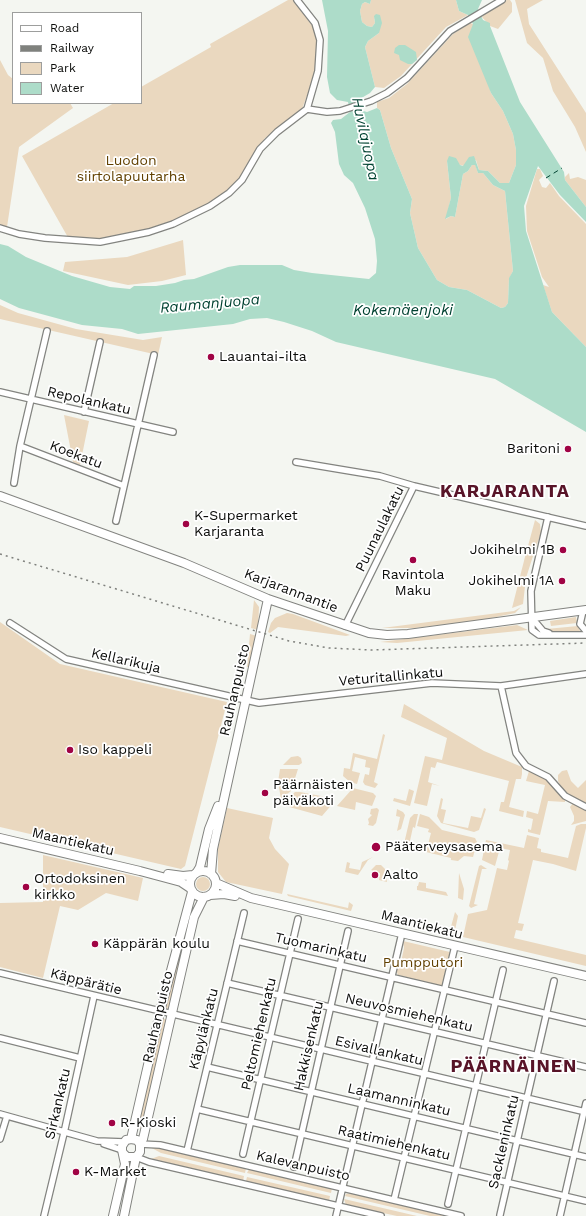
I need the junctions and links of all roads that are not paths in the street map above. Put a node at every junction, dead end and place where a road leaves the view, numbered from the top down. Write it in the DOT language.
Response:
graph roads {
  1 [pos="297,0"];
  2 [pos="502,0"];
  3 [pos="307,109"];
  4 [pos="0,228"];
  5 [pos="47,330"];
  6 [pos="100,342"];
  7 [pos="154,355"];
  8 [pos="0,392"];
  9 [pos="31,400"];
  10 [pos="84,412"];
  11 [pos="138,424"];
  12 [pos="174,432"];
  13 [pos="20,446"];
  14 [pos="296,462"];
  15 [pos="14,483"];
  16 [pos="124,486"];
  17 [pos="414,486"];
  18 [pos="0,496"];
  19 [pos="548,517"];
  20 [pos="116,521"];
  21 [pos="586,526"];
  22 [pos="268,599"];
  23 [pos="584,611"];
  24 [pos="532,618"];
  25 [pos="10,623"];
  26 [pos="345,626"];
  27 [pos="586,631"];
  28 [pos="586,635"];
  29 [pos="586,674"];
  30 [pos="501,686"];
  31 [pos="246,701"];
  32 [pos="226,787"];
  33 [pos="586,807"];
  34 [pos="0,838"];
  35 [pos="140,871"];
  36 [pos="195,874"];
  37 [pos="211,874"];
  38 [pos="216,883"];
  39 [pos="191,890"];
  40 [pos="207,896"];
  41 [pos="251,898"];
  42 [pos="244,912"];
  43 [pos="298,920"];
  44 [pos="348,931"];
  45 [pos="402,933"];
  46 [pos="237,941"];
  47 [pos="455,946"];
  48 [pos="290,953"];
  49 [pos="341,965"];
  50 [pos="503,970"];
  51 [pos="0,973"];
  52 [pos="586,976"];
  53 [pos="392,977"];
  54 [pos="554,981"];
  55 [pos="227,983"];
  56 [pos="444,990"];
  57 [pos="280,995"];
  58 [pos="94,996"];
  59 [pos="495,1002"];
  60 [pos="331,1007"];
  61 [pos="166,1013"];
  62 [pos="547,1014"];
  63 [pos="382,1019"];
  64 [pos="586,1023"];
  65 [pos="217,1025"];
  66 [pos="434,1032"];
  67 [pos="271,1037"];
  68 [pos="0,1038"];
  69 [pos="485,1044"];
  70 [pos="321,1049"];
  71 [pos="537,1056"];
  72 [pos="80,1058"];
  73 [pos="373,1061"];
  74 [pos="207,1067"];
  75 [pos="586,1067"];
  76 [pos="424,1073"];
  77 [pos="261,1080"];
  78 [pos="475,1085"];
  79 [pos="311,1092"];
  80 [pos="527,1098"];
  81 [pos="586,1103"];
  82 [pos="363,1104"];
  83 [pos="197,1109"];
  84 [pos="585,1112"];
  85 [pos="0,1114"];
  86 [pos="7,1116"];
  87 [pos="414,1116"];
  88 [pos="251,1122"];
  89 [pos="465,1128"];
  90 [pos="64,1133"];
  91 [pos="301,1134"];
  92 [pos="0,1139"];
  93 [pos="517,1140"];
  94 [pos="140,1144"];
  95 [pos="125,1146"];
  96 [pos="354,1146"];
  97 [pos="187,1151"];
  98 [pos="243,1154"];
  99 [pos="574,1154"];
  100 [pos="136,1157"];
  101 [pos="586,1157"];
  102 [pos="403,1158"];
  103 [pos="294,1167"];
  104 [pos="455,1170"];
  105 [pos="507,1182"];
  106 [pos="343,1188"];
  107 [pos="564,1196"];
  108 [pos="394,1200"];
  109 [pos="586,1201"];
  110 [pos="448,1204"];
  111 [pos="339,1206"];
  112 [pos="114,1215"];
  113 [pos="500,1215"];
  114 [pos="44,1216"];
  115 [pos="124,1216"];
  116 [pos="336,1216"];
  117 [pos="381,1216"];
  118 [pos="461,1216"];
  119 [pos="560,1216"];
  1 -- 3 [label="street"];
  2 -- 3 [label="street"];
  3 -- 4 [label="street"];
  5 -- 9 [label="street"];
  6 -- 10 [label="street"];
  7 -- 11 [label="street"];
  8 -- 9 [label="street, Repolankatu"];
  9 -- 10 [label="street, Repolankatu"];
  9 -- 13 [label="street"];
  10 -- 11 [label="street, Repolankatu"];
  11 -- 12 [label="street, Repolankatu"];
  11 -- 16 [label="street"];
  13 -- 15 [label="street"];
  13 -- 16 [label="street, Koekatu"];
  14 -- 17 [label="street"];
  16 -- 20 [label="street"];
  17 -- 19 [label="street, Puunaulakatu"];
  17 -- 26 [label="street, Puunaulakatu"];
  18 -- 22 [label="main road, Karjarannantie"];
  19 -- 21 [label="street, Puunaulakatu"];
  19 -- 24 [label="street"];
  22 -- 26 [label="main road, Karjarannantie"];
  22 -- 31 [label="main road, Rauhanpuisto"];
  23 -- 24 [label="main road, Karjarannantie"];
  23 -- 27 [label="street"];
  24 -- 26 [label="main road, Karjarannantie"];
  24 -- 28 [label="street"];
  25 -- 31 [label="street, Kellarikuja"];
  29 -- 30 [label="street, Veturitallinkatu"];
  30 -- 31 [label="street, Veturitallinkatu"];
  30 -- 33 [label="street"];
  31 -- 32 [label="main road, Rauhanpuisto"];
  32 -- 36 [label="main road, Rauhanpuisto"];
  32 -- 37 [label="main road, Rauhanpuisto"];
  34 -- 35 [label="main road, Maantiekatu"];
  35 -- 36 [label="main road, Maantiekatu"];
  35 -- 39 [label="main road, Maantiekatu"];
  36 -- 37 [label="main road"];
  36 -- 39 [label="main road"];
  37 -- 38 [label="main road"];
  38 -- 40 [label="main road"];
  38 -- 41 [label="main road, Maantiekatu"];
  39 -- 40 [label="main road"];
  39 -- 61 [label="main road, Rauhanpuisto"];
  40 -- 41 [label="main road, Maantiekatu"];
  40 -- 61 [label="main road, Rauhanpuisto"];
  41 -- 45 [label="main road, Maantiekatu"];
  42 -- 46 [label="street, Käpylänkatu"];
  43 -- 48 [label="street, Peltomiehenkatu"];
  44 -- 49 [label="street, Hakkisenkatu"];
  45 -- 47 [label="main road, Maantiekatu"];
  45 -- 53 [label="street"];
  46 -- 48 [label="street, Tuomarinkatu"];
  46 -- 55 [label="street, Käpylänkatu"];
  47 -- 52 [label="main road, Maantiekatu"];
  47 -- 56 [label="street"];
  48 -- 49 [label="street, Tuomarinkatu"];
  48 -- 57 [label="street, Peltomiehenkatu"];
  49 -- 53 [label="street, Tuomarinkatu"];
  49 -- 60 [label="street, Hakkisenkatu"];
  50 -- 59 [label="street"];
  51 -- 58 [label="street, Käppärätie"];
  53 -- 56 [label="street, Tuomarinkatu"];
  53 -- 63 [label="street"];
  54 -- 62 [label="street, Sackleninkatu"];
  55 -- 57 [label="street, Neuvosmiehenkatu"];
  55 -- 65 [label="street, Käpylänkatu"];
  56 -- 59 [label="street, Tuomarinkatu"];
  56 -- 66 [label="street"];
  57 -- 60 [label="street, Neuvosmiehenkatu"];
  57 -- 67 [label="street, Peltomiehenkatu"];
  58 -- 61 [label="street, Käppärätie"];
  58 -- 72 [label="street, Sirkankatu"];
  59 -- 62 [label="street, Tuomarinkatu"];
  59 -- 69 [label="street"];
  60 -- 63 [label="street, Neuvosmiehenkatu"];
  60 -- 70 [label="street, Hakkisenkatu"];
  61 -- 65 [label="street, Esivallankatu"];
  61 -- 94 [label="main road, Rauhanpuisto"];
  61 -- 95 [label="main road, Rauhanpuisto"];
  62 -- 64 [label="street, Tuomarinkatu"];
  62 -- 71 [label="street, Sackleninkatu"];
  63 -- 66 [label="street, Neuvosmiehenkatu"];
  63 -- 73 [label="street"];
  65 -- 67 [label="street, Esivallankatu"];
  65 -- 74 [label="street, Käpylänkatu"];
  66 -- 69 [label="street, Neuvosmiehenkatu"];
  66 -- 76 [label="street"];
  67 -- 70 [label="street, Esivallankatu"];
  67 -- 77 [label="street, Peltomiehenkatu"];
  68 -- 72 [label="street"];
  69 -- 71 [label="street, Neuvosmiehenkatu"];
  69 -- 78 [label="street"];
  70 -- 73 [label="street, Esivallankatu"];
  70 -- 79 [label="street, Hakkisenkatu"];
  71 -- 75 [label="street, Neuvosmiehenkatu"];
  71 -- 80 [label="street, Sackleninkatu"];
  72 -- 90 [label="street, Sirkankatu"];
  73 -- 76 [label="street, Esivallankatu"];
  73 -- 82 [label="street"];
  74 -- 77 [label="street, Laamanninkatu"];
  74 -- 83 [label="street, Käpylänkatu"];
  76 -- 78 [label="street, Esivallankatu"];
  76 -- 87 [label="street"];
  77 -- 79 [label="street, Laamanninkatu"];
  77 -- 88 [label="street, Peltomiehenkatu"];
  78 -- 80 [label="street, Esivallankatu"];
  78 -- 89 [label="street"];
  79 -- 82 [label="street, Laamanninkatu"];
  79 -- 91 [label="street, Hakkisenkatu"];
  80 -- 84 [label="street, Esivallankatu"];
  80 -- 93 [label="street, Sackleninkatu"];
  81 -- 84 [label="street"];
  82 -- 87 [label="street, Laamanninkatu"];
  82 -- 96 [label="street"];
  83 -- 88 [label="street, Raatimiehenkatu"];
  83 -- 97 [label="street, Käpylänkatu"];
  84 -- 99 [label="street"];
  85 -- 86 [label="street"];
  86 -- 90 [label="street"];
  86 -- 92 [label="street"];
  87 -- 89 [label="street, Laamanninkatu"];
  87 -- 102 [label="street"];
  88 -- 91 [label="street, Raatimiehenkatu"];
  88 -- 98 [label="street, Peltomiehenkatu"];
  89 -- 93 [label="street, Laamanninkatu"];
  89 -- 104 [label="street"];
  90 -- 95 [label="street"];
  90 -- 114 [label="street, Sirkankatu"];
  91 -- 96 [label="street, Raatimiehenkatu"];
  91 -- 103 [label="street, Hakkisenkatu"];
  93 -- 99 [label="street, Laamanninkatu"];
  93 -- 105 [label="street, Sackleninkatu"];
  94 -- 95 [label="main road"];
  94 -- 97 [label="street, Kalevanpuisto"];
  94 -- 100 [label="main road, Rauhanpuisto"];
  95 -- 100 [label="main road"];
  95 -- 112 [label="main road, Rauhanpuisto"];
  96 -- 102 [label="street, Raatimiehenkatu"];
  96 -- 106 [label="street"];
  97 -- 106 [label="street, Kalevanpuisto"];
  99 -- 101 [label="street, Laamanninkatu"];
  99 -- 107 [label="street"];
  100 -- 111 [label="street"];
  100 -- 115 [label="main road"];
  102 -- 104 [label="street, Raatimiehenkatu"];
  102 -- 108 [label="street"];
  104 -- 105 [label="street, Raatimiehenkatu"];
  104 -- 110 [label="street"];
  105 -- 107 [label="street, Raatimiehenkatu"];
  105 -- 113 [label="street, Sackleninkatu"];
  106 -- 108 [label="street, Kalevanpuisto"];
  106 -- 111 [label="street"];
  107 -- 109 [label="street, Raatimiehenkatu"];
  107 -- 119 [label="street"];
  108 -- 118 [label="street, Kalevanpuisto"];
  111 -- 116 [label="street"];
  111 -- 117 [label="street"];
  112 -- 115 [label="street"];
}
